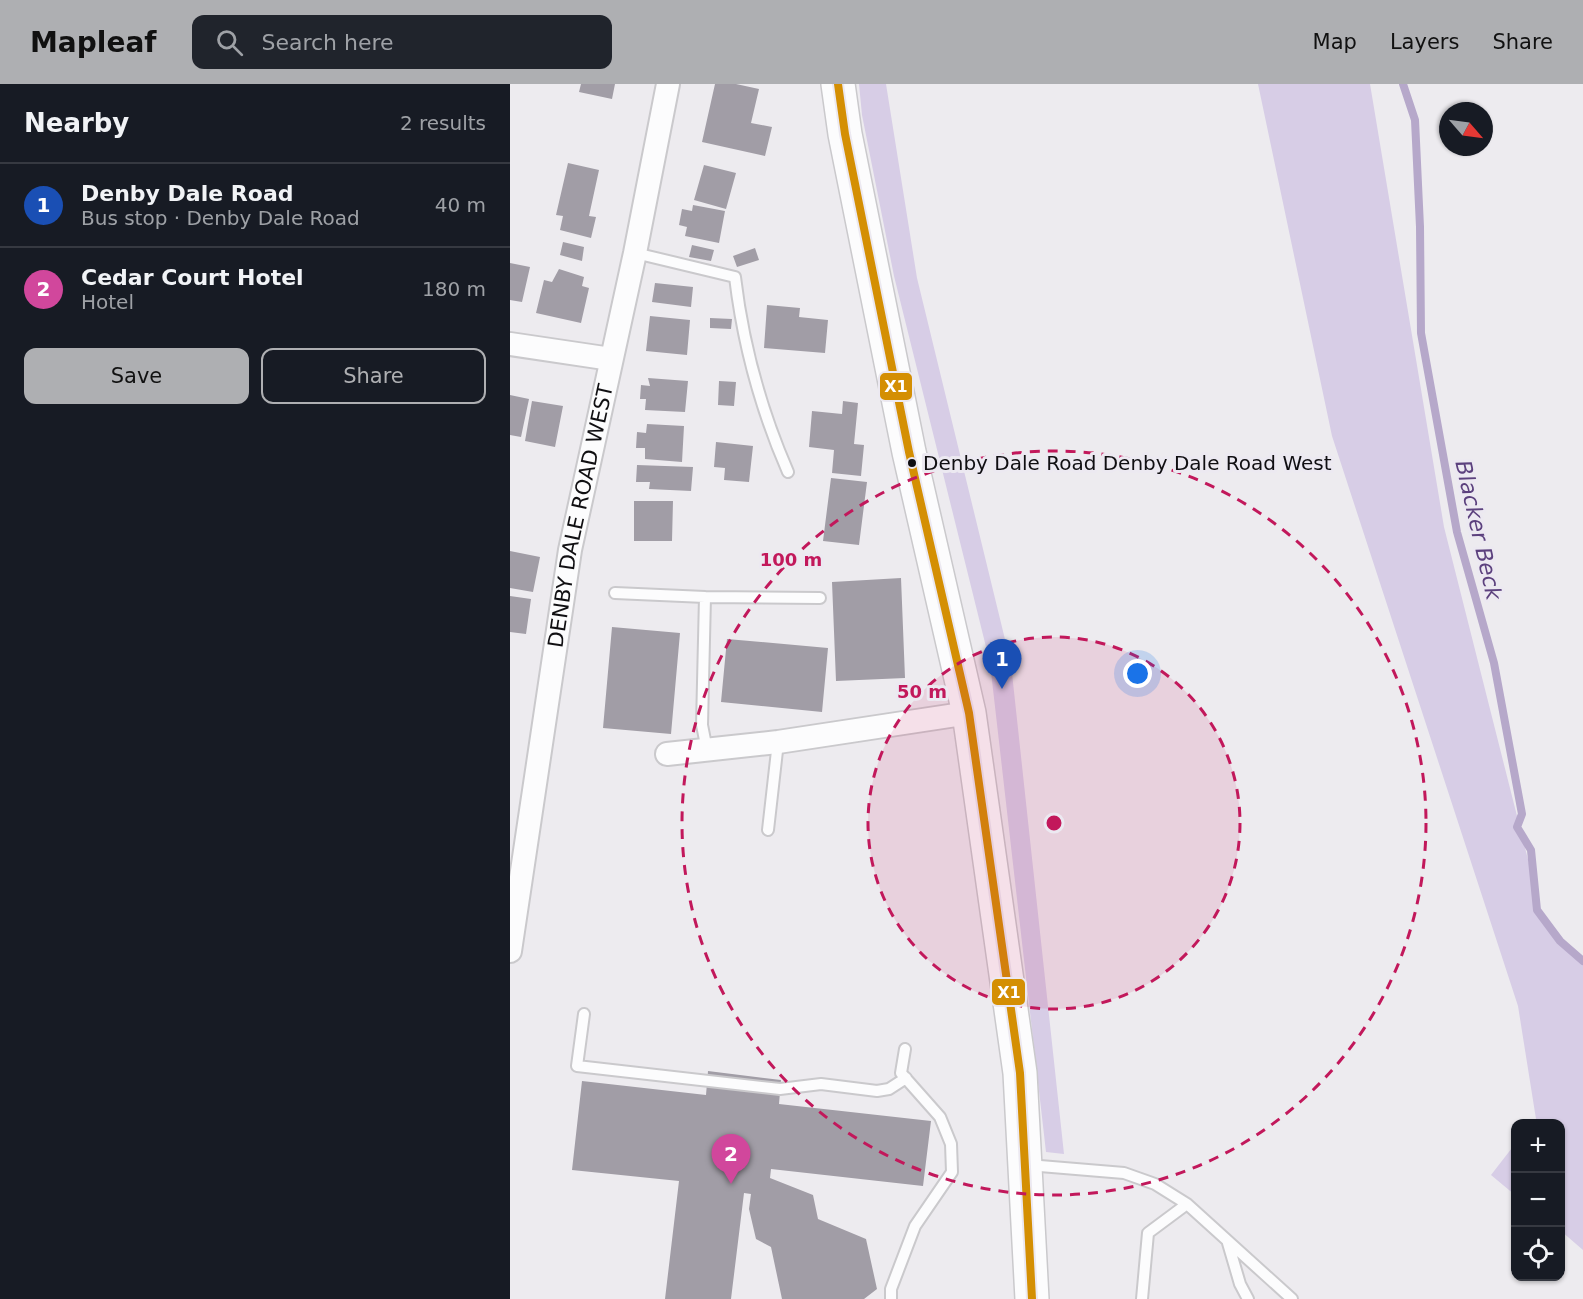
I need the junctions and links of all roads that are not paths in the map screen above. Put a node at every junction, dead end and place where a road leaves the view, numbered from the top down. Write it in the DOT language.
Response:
graph roads {
  1 [pos="668,84"];
  2 [pos="838,84"];
  3 [pos="635,253"];
  4 [pos="510,344"];
  5 [pos="611,360"];
  6 [pos="788,472"];
  7 [pos="615,593"];
  8 [pos="705,597"];
  9 [pos="820,598"];
  10 [pos="969,713"];
  11 [pos="778,742"];
  12 [pos="707,750"];
  13 [pos="667,754"];
  14 [pos="768,830"];
  15 [pos="510,951"];
  16 [pos="584,1014"];
  17 [pos="905,1049"];
  18 [pos="906,1078"];
  19 [pos="1025,1165"];
  20 [pos="1187,1204"];
  21 [pos="1228,1243"];
  22 [pos="891,1299"];
  23 [pos="1032,1299"];
  24 [pos="1142,1299"];
  25 [pos="1248,1299"];
  26 [pos="1292,1299"];
  1 -- 3 [label="street, DENBY DALE ROAD WEST"];
  2 -- 10 [label="main road"];
  3 -- 5 [label="street, DENBY DALE ROAD WEST"];
  3 -- 6 [label="lane"];
  4 -- 5 [label="street"];
  5 -- 15 [label="street, DENBY DALE ROAD WEST"];
  7 -- 8 [label="lane"];
  8 -- 9 [label="lane"];
  8 -- 12 [label="lane"];
  10 -- 11 [label="street"];
  10 -- 19 [label="main road"];
  11 -- 12 [label="street"];
  11 -- 14 [label="lane"];
  12 -- 13 [label="street"];
  16 -- 18 [label="lane"];
  17 -- 18 [label="lane"];
  18 -- 22 [label="lane"];
  19 -- 20 [label="lane"];
  19 -- 23 [label="main road"];
  20 -- 21 [label="lane"];
  20 -- 24 [label="lane"];
  21 -- 25 [label="lane"];
  21 -- 26 [label="lane"];
}
